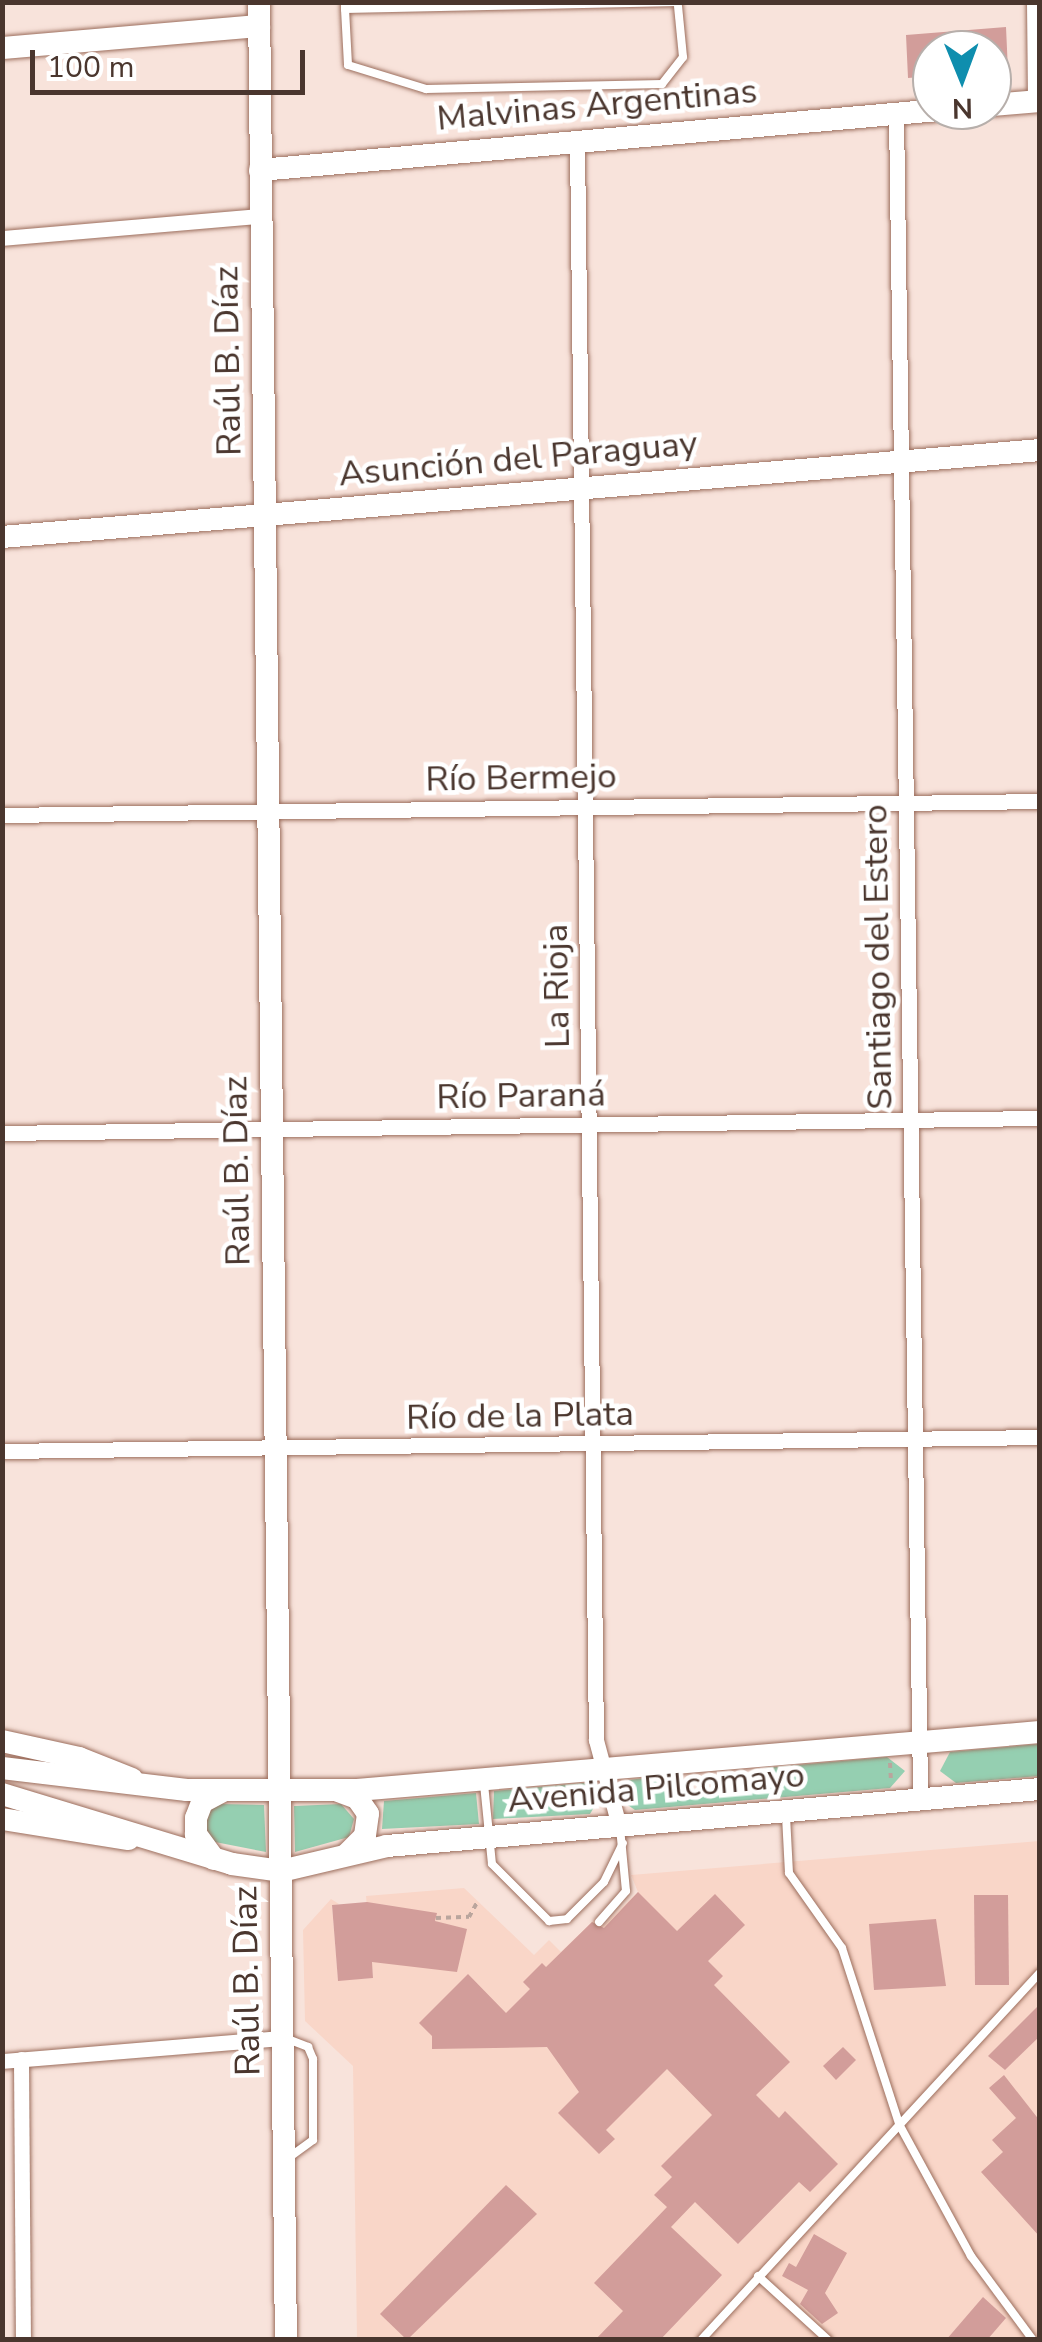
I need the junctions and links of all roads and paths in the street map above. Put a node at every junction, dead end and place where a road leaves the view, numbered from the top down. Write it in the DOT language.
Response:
graph roads {
  1 [pos="1034,2"];
  2 [pos="678,4"];
  3 [pos="345,6"];
  4 [pos="259,14"];
  5 [pos="2,48"];
  6 [pos="1037,101"];
  7 [pos="1012,103"];
  8 [pos="912,113"];
  9 [pos="896,114"];
  10 [pos="578,142"];
  11 [pos="260,170"];
  12 [pos="261,216"];
  13 [pos="2,238"];
  14 [pos="1040,450"];
  15 [pos="901,462"];
  16 [pos="582,488"];
  17 [pos="264,514"];
  18 [pos="2,536"];
  19 [pos="1040,801"];
  20 [pos="906,803"];
  21 [pos="585,807"];
  22 [pos="268,811"];
  23 [pos="2,815"];
  24 [pos="1040,1118"];
  25 [pos="910,1120"];
  26 [pos="589,1124"];
  27 [pos="272,1130"];
  28 [pos="2,1133"];
  29 [pos="1040,1437"];
  30 [pos="915,1439"];
  31 [pos="592,1444"];
  32 [pos="275,1448"];
  33 [pos="2,1451"];
  34 [pos="1040,1732"];
  35 [pos="2,1741"];
  36 [pos="919,1743"];
  37 [pos="890,1757"];
  38 [pos="2,1768"];
  39 [pos="601,1770"];
  40 [pos="647,1778"];
  41 [pos="484,1780"];
  42 [pos="148,1787"];
  43 [pos="892,1788"];
  44 [pos="1040,1789"];
  45 [pos="279,1790"];
  46 [pos="334,1790"];
  47 [pos="223,1791"];
  48 [pos="2,1794"];
  49 [pos="920,1800"];
  50 [pos="649,1809"];
  51 [pos="786,1811"];
  52 [pos="2,1819"];
  53 [pos="621,1835"];
  54 [pos="489,1837"];
  55 [pos="162,1842"];
  56 [pos="344,1856"];
  57 [pos="214,1859"];
  58 [pos="280,1871"];
  59 [pos="478,1902"];
  60 [pos="436,1918"];
  61 [pos="599,1922"];
  62 [pos="1040,1973"];
  63 [pos="283,2038"];
  64 [pos="21,2059"];
  65 [pos="2,2061"];
  66 [pos="900,2126"];
  67 [pos="758,2276"];
  68 [pos="24,2340"];
  69 [pos="286,2340"];
  70 [pos="701,2340"];
  71 [pos="828,2340"];
  72 [pos="1033,2340"];
  1 -- 6 [label="street"];
  2 -- 3 [label="lane"];
  2 -- 3 [label="lane"];
  4 -- 5 [label="main road"];
  4 -- 11 [label="main road, Raúl B. Díaz"];
  6 -- 7 [label="main road"];
  8 -- 9 [label="main road, Malvinas Argentinas"];
  9 -- 10 [label="main road, Malvinas Argentinas"];
  9 -- 15 [label="street, Santiago del Estero"];
  10 -- 11 [label="main road, Malvinas Argentinas"];
  10 -- 16 [label="street, La Rioja"];
  11 -- 12 [label="main road, Raúl B. Díaz"];
  12 -- 13 [label="street"];
  12 -- 17 [label="main road, Raúl B. Díaz"];
  14 -- 15 [label="main road, Asunción del Paraguay"];
  15 -- 16 [label="main road, Asunción del Paraguay"];
  15 -- 20 [label="street, Santiago del Estero"];
  16 -- 17 [label="main road, Asunción del Paraguay"];
  16 -- 21 [label="street, La Rioja"];
  17 -- 18 [label="main road, Asunción del Paraguay"];
  17 -- 22 [label="main road, Raúl B. Díaz"];
  19 -- 20 [label="street, Río Bermejo"];
  20 -- 21 [label="street, Río Bermejo"];
  20 -- 25 [label="street, Santiago del Estero"];
  21 -- 22 [label="street, Río Bermejo"];
  21 -- 26 [label="street, La Rioja"];
  22 -- 23 [label="street, Río Bermejo"];
  22 -- 27 [label="main road, Raúl B. Díaz"];
  24 -- 25 [label="street, Río Paraná"];
  25 -- 26 [label="street, Río Paraná"];
  25 -- 30 [label="street, Santiago del Estero"];
  26 -- 27 [label="street, Río Paraná"];
  26 -- 31 [label="street, La Rioja"];
  27 -- 28 [label="street, Río Paraná"];
  27 -- 32 [label="main road, Raúl B. Díaz"];
  29 -- 30 [label="street, Río de la Plata"];
  30 -- 31 [label="street, Río de la Plata"];
  30 -- 36 [label="street, Santiago del Estero"];
  31 -- 32 [label="street, Río de la Plata"];
  31 -- 39 [label="street, La Rioja"];
  32 -- 33 [label="street, Río de la Plata"];
  32 -- 45 [label="main road, Raúl B. Díaz"];
  34 -- 36 [label="main road, Avenida Pilcomayo"];
  35 -- 42 [label="main road"];
  36 -- 39 [label="main road, Avenida Pilcomayo"];
  36 -- 49 [label="street, Santiago del Estero"];
  37 -- 43 [label="path"];
  38 -- 42 [label="main road, Avenida Pilcomayo"];
  39 -- 41 [label="main road, Avenida Pilcomayo"];
  39 -- 53 [label="street, La Rioja"];
  40 -- 50 [label="path"];
  41 -- 46 [label="main road, Avenida Pilcomayo"];
  41 -- 54 [label="lane"];
  42 -- 47 [label="main road, Avenida Pilcomayo"];
  44 -- 49 [label="main road, Avenida Pilcomayo"];
  45 -- 46 [label="main road, Avenida Pilcomayo"];
  45 -- 47 [label="main road, Avenida Pilcomayo"];
  45 -- 58 [label="main road, Raúl B. Díaz"];
  46 -- 56 [label="main road"];
  47 -- 57 [label="main road"];
  48 -- 55 [label="main road"];
  49 -- 51 [label="main road, Avenida Pilcomayo"];
  51 -- 53 [label="main road, Avenida Pilcomayo"];
  51 -- 66 [label="lane"];
  52 -- 55 [label="main road"];
  53 -- 54 [label="main road, Avenida Pilcomayo"];
  53 -- 54 [label="lane"];
  53 -- 61 [label="lane"];
  54 -- 56 [label="main road, Avenida Pilcomayo"];
  55 -- 57 [label="main road"];
  56 -- 58 [label="main road, Avenida Pilcomayo"];
  57 -- 58 [label="main road"];
  58 -- 63 [label="main road, Raúl B. Díaz"];
  59 -- 60 [label="path"];
  62 -- 66 [label="lane"];
  63 -- 64 [label="street"];
  63 -- 69 [label="main road, Raúl B. Díaz"];
  64 -- 65 [label="street"];
  64 -- 68 [label="street"];
  66 -- 67 [label="lane"];
  66 -- 72 [label="lane"];
  67 -- 70 [label="lane"];
  67 -- 71 [label="lane"];
}
